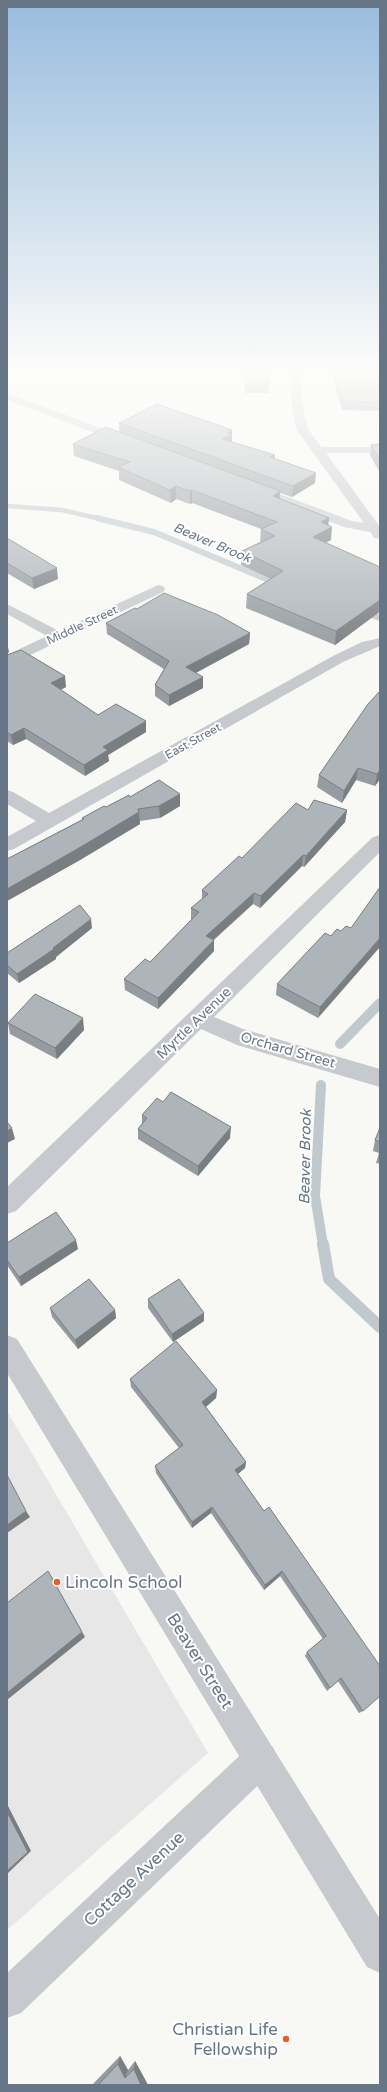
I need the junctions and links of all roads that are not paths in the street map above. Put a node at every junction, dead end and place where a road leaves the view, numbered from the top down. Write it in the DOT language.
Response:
graph roads {
  1 [pos="329,466"];
  2 [pos="240,483"];
  3 [pos="377,532"];
  4 [pos="158,589"];
  5 [pos="7,608"];
  6 [pos="58,636"];
  7 [pos="380,642"];
  8 [pos="7,661"];
  9 [pos="7,796"];
  10 [pos="49,821"];
  11 [pos="380,841"];
  12 [pos="7,845"];
  13 [pos="198,1019"];
  14 [pos="380,1078"];
  15 [pos="7,1203"];
  16 [pos="7,1348"];
  17 [pos="261,1759"];
  18 [pos="380,1954"];
  19 [pos="7,1999"];
  1 -- 3 [label="street"];
  2 -- 3 [label="street"];
  4 -- 6 [label="street, Middle Street"];
  5 -- 6 [label="street"];
  6 -- 8 [label="street, Middle Street"];
  7 -- 10 [label="street, East Street"];
  9 -- 10 [label="street"];
  10 -- 12 [label="street, East Street"];
  11 -- 13 [label="street, Myrtle Avenue"];
  13 -- 14 [label="street, Orchard Street"];
  13 -- 15 [label="street, Myrtle Avenue"];
  16 -- 17 [label="street, Beaver Street"];
  17 -- 18 [label="street, Beaver Street"];
  17 -- 19 [label="street, Cottage Avenue"];
}
